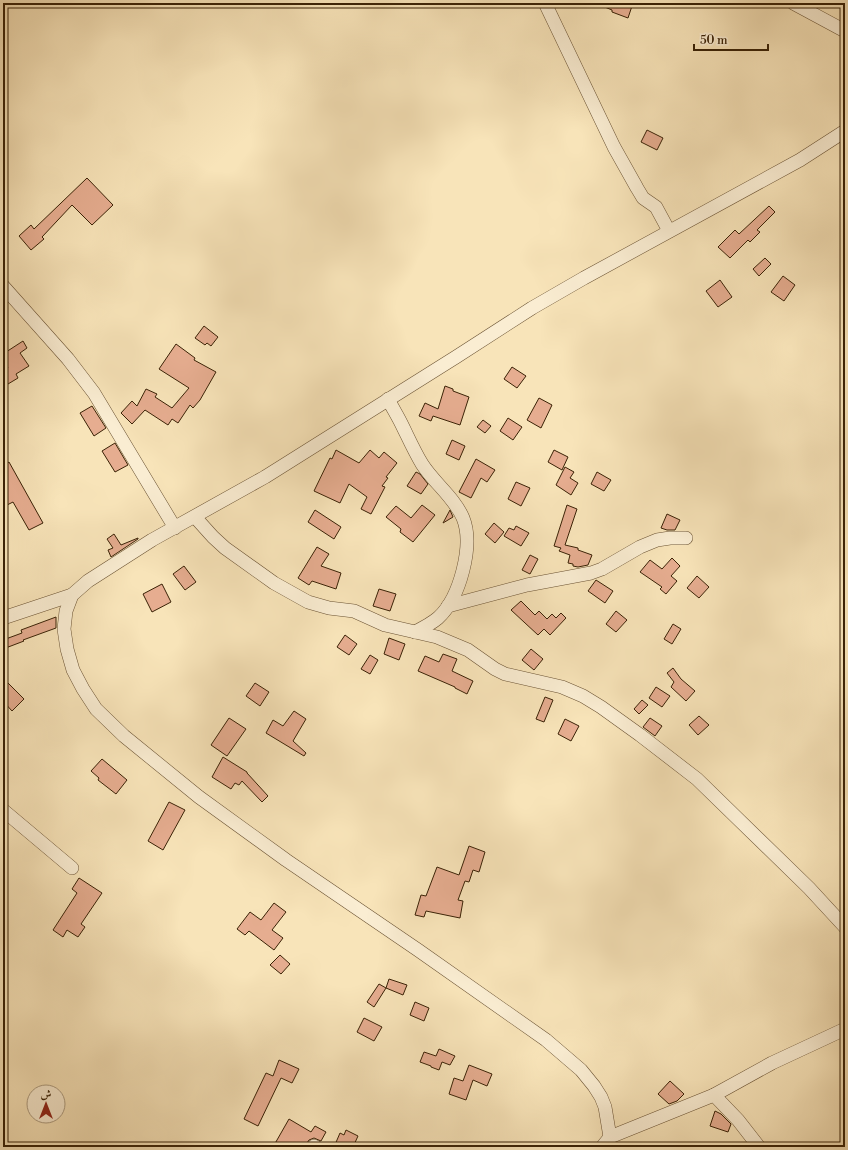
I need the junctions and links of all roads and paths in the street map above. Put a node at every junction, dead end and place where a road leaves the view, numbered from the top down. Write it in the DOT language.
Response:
graph roads {
  1 [pos="545,3"];
  2 [pos="793,3"];
  3 [pos="845,31"];
  4 [pos="845,131"];
  5 [pos="669,231"];
  6 [pos="3,286"];
  7 [pos="388,399"];
  8 [pos="195,517"];
  9 [pos="175,528"];
  10 [pos="686,538"];
  11 [pos="72,595"];
  12 [pos="448,606"];
  13 [pos="3,618"];
  14 [pos="415,632"];
  15 [pos="3,810"];
  16 [pos="72,868"];
  17 [pos="845,927"];
  18 [pos="845,1029"];
  19 [pos="714,1095"];
  20 [pos="606,1142"];
  21 [pos="759,1147"];
  1 -- 5 [label="street"];
  2 -- 3 [label="street"];
  4 -- 5 [label="street"];
  5 -- 7 [label="street"];
  6 -- 9 [label="street"];
  7 -- 8 [label="street"];
  7 -- 12 [label="street"];
  8 -- 9 [label="street"];
  8 -- 14 [label="street"];
  9 -- 11 [label="street"];
  10 -- 12 [label="street"];
  11 -- 13 [label="street"];
  11 -- 20 [label="street"];
  12 -- 14 [label="street"];
  14 -- 17 [label="street"];
  15 -- 16 [label="street"];
  18 -- 19 [label="street"];
  19 -- 20 [label="street"];
  19 -- 21 [label="street"];
}
